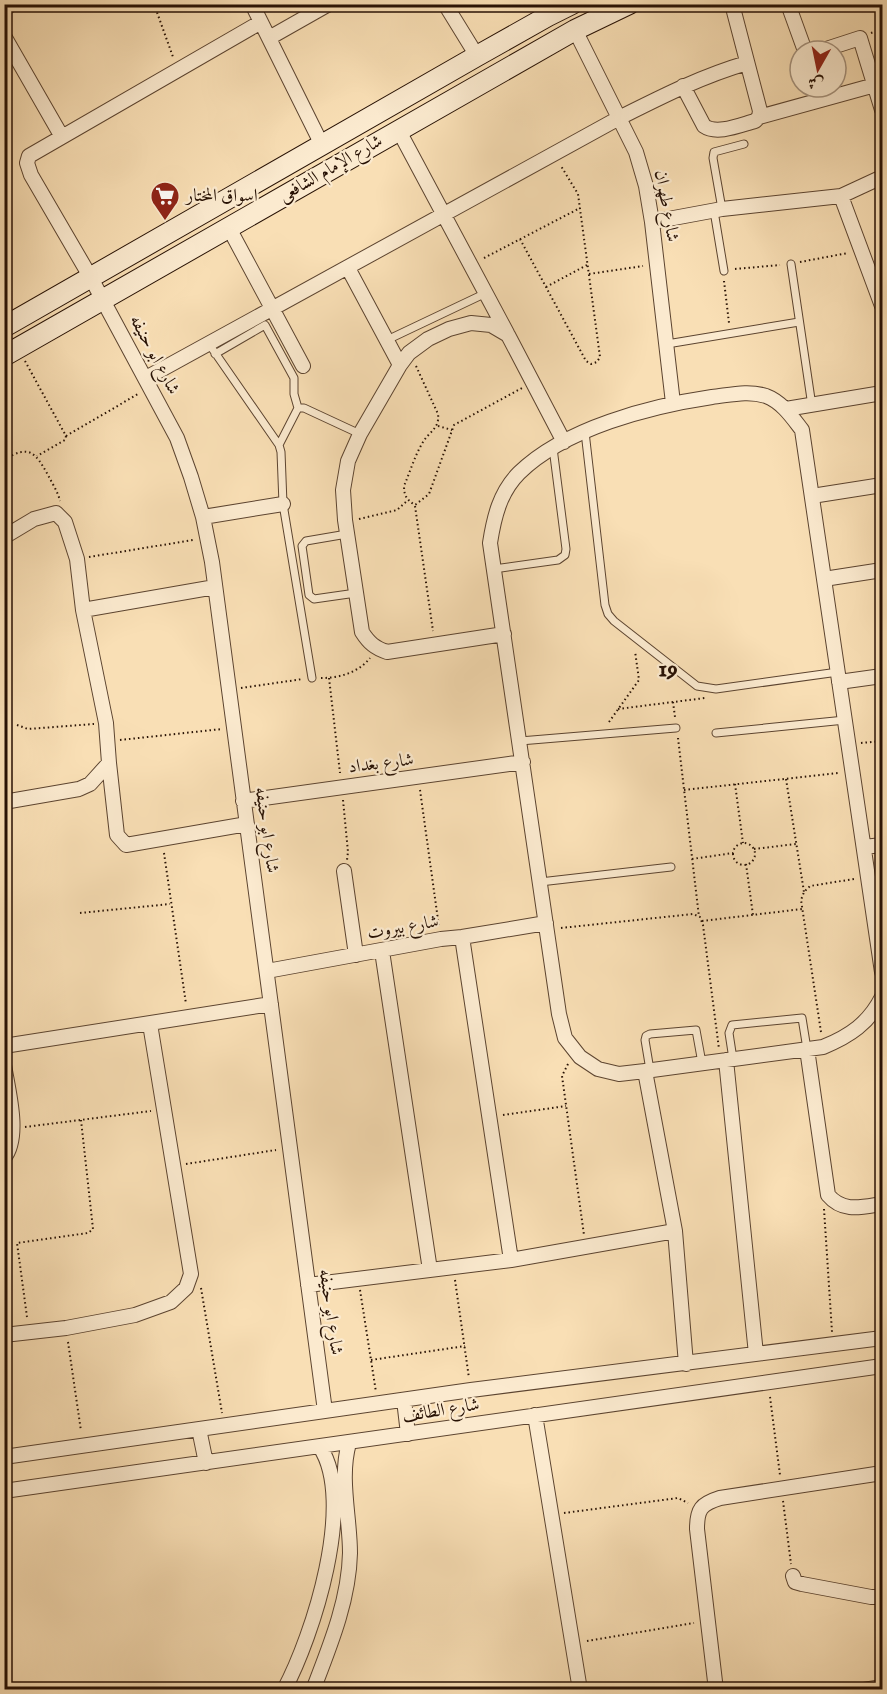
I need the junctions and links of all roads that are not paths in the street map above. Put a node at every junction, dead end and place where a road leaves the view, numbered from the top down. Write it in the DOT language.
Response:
graph roads {
  1 [pos="12,4"];
  2 [pos="252,4"];
  3 [pos="329,4"];
  4 [pos="445,4"];
  5 [pos="572,4"];
  6 [pos="629,4"];
  7 [pos="732,4"];
  8 [pos="788,4"];
  9 [pos="4,9"];
  10 [pos="261,22"];
  11 [pos="576,30"];
  12 [pos="4,36"];
  13 [pos="268,38"];
  14 [pos="801,39"];
  15 [pos="848,42"];
  16 [pos="477,56"];
  17 [pos="747,63"];
  18 [pos="874,85"];
  19 [pos="682,86"];
  20 [pos="848,89"];
  21 [pos="806,99"];
  22 [pos="882,110"];
  23 [pos="759,117"];
  24 [pos="619,118"];
  25 [pos="399,131"];
  26 [pos="62,137"];
  27 [pos="322,144"];
  28 [pos="744,144"];
  29 [pos="882,177"];
  30 [pos="841,196"];
  31 [pos="718,210"];
  32 [pos="444,214"];
  33 [pos="652,222"];
  34 [pos="229,228"];
  35 [pos="791,264"];
  36 [pos="348,268"];
  37 [pos="724,271"];
  38 [pos="91,278"];
  39 [pos="486,293"];
  40 [pos="103,299"];
  41 [pos="882,306"];
  42 [pos="273,309"];
  43 [pos="799,322"];
  44 [pos="4,327"];
  45 [pos="508,335"];
  46 [pos="387,340"];
  47 [pos="667,344"];
  48 [pos="212,349"];
  49 [pos="11,352"];
  50 [pos="400,365"];
  51 [pos="303,366"];
  52 [pos="149,382"];
  53 [pos="882,393"];
  54 [pos="673,403"];
  55 [pos="812,406"];
  56 [pos="298,408"];
  57 [pos="786,409"];
  58 [pos="585,432"];
  59 [pos="360,434"];
  60 [pos="279,445"];
  61 [pos="559,445"];
  62 [pos="882,485"];
  63 [pos="812,496"];
  64 [pos="282,504"];
  65 [pos="203,517"];
  66 [pos="346,527"];
  67 [pos="4,537"];
  68 [pos="494,569"];
  69 [pos="882,570"];
  70 [pos="824,579"];
  71 [pos="215,587"];
  72 [pos="356,593"];
  73 [pos="83,610"];
  74 [pos="504,634"];
  75 [pos="882,676"];
  76 [pos="839,677"];
  77 [pos="312,678"];
  78 [pos="845,720"];
  79 [pos="676,728"];
  80 [pos="716,733"];
  81 [pos="520,741"];
  82 [pos="523,762"];
  83 [pos="109,763"];
  84 [pos="243,801"];
  85 [pos="4,802"];
  86 [pos="247,824"];
  87 [pos="882,845"];
  88 [pos="864,847"];
  89 [pos="671,867"];
  90 [pos="344,871"];
  91 [pos="540,882"];
  92 [pos="547,926"];
  93 [pos="462,937"];
  94 [pos="382,951"];
  95 [pos="356,955"];
  96 [pos="267,970"];
  97 [pos="882,972"];
  98 [pos="882,997"];
  99 [pos="271,1004"];
  100 [pos="150,1024"];
  101 [pos="4,1046"];
  102 [pos="807,1049"];
  103 [pos="726,1060"];
  104 [pos="702,1063"];
  105 [pos="4,1065"];
  106 [pos="647,1071"];
  107 [pos="4,1158"];
  108 [pos="882,1204"];
  109 [pos="675,1231"];
  110 [pos="511,1260"];
  111 [pos="430,1270"];
  112 [pos="308,1285"];
  113 [pos="4,1335"];
  114 [pos="882,1338"];
  115 [pos="865,1341"];
  116 [pos="756,1354"];
  117 [pos="686,1364"];
  118 [pos="876,1367"];
  119 [pos="404,1400"];
  120 [pos="325,1411"];
  121 [pos="535,1415"];
  122 [pos="199,1429"];
  123 [pos="408,1434"];
  124 [pos="349,1443"];
  125 [pos="320,1447"];
  126 [pos="4,1457"];
  127 [pos="206,1463"];
  128 [pos="882,1473"];
  129 [pos="4,1491"];
  130 [pos="793,1576"];
  131 [pos="882,1597"];
  132 [pos="882,1687"];
  133 [pos="284,1689"];
  134 [pos="313,1689"];
  135 [pos="580,1689"];
  136 [pos="716,1689"];
  137 [pos="864,1689"];
  1 -- 9 [label="street"];
  2 -- 10 [label="street"];
  3 -- 13 [label="street"];
  4 -- 16 [label="street"];
  5 -- 16 [label="street, شارع الإمام الشافعى"];
  6 -- 11 [label="street, شارع الإمام الشافعى"];
  7 -- 17 [label="street"];
  8 -- 14 [label="street"];
  10 -- 13 [label="street"];
  10 -- 26 [label="street"];
  11 -- 24 [label="street, شارع طهران"];
  11 -- 25 [label="street, شارع الإمام الشافعى"];
  12 -- 26 [label="street"];
  13 -- 27 [label="street"];
  15 -- 18 [label="street"];
  16 -- 27 [label="street, شارع الإمام الشافعى"];
  17 -- 19 [label="street"];
  17 -- 23 [label="street"];
  18 -- 20 [label="street"];
  18 -- 22 [label="street"];
  19 -- 23 [label="street"];
  19 -- 24 [label="street"];
  21 -- 23 [label="street"];
  24 -- 32 [label="street"];
  24 -- 33 [label="street, شارع طهران"];
  25 -- 32 [label="street"];
  25 -- 34 [label="street, شارع الإمام الشافعى"];
  26 -- 38 [label="street, شارع ابو حنيفه"];
  27 -- 38 [label="street, شارع الإمام الشافعى"];
  28 -- 31 [label="lane"];
  29 -- 30 [label="street"];
  30 -- 31 [label="street"];
  30 -- 41 [label="street"];
  31 -- 33 [label="street"];
  31 -- 37 [label="lane"];
  32 -- 36 [label="street"];
  32 -- 39 [label="street"];
  33 -- 47 [label="street, شارع طهران"];
  34 -- 40 [label="street, شارع الإمام الشافعى"];
  34 -- 42 [label="street"];
  35 -- 43 [label="lane"];
  36 -- 42 [label="street"];
  36 -- 46 [label="street"];
  38 -- 40 [label="street, شارع ابو حنيفه"];
  38 -- 44 [label="street, شارع الإمام الشافعى"];
  39 -- 45 [label="street"];
  39 -- 46 [label="lane"];
  40 -- 49 [label="street, شارع الإمام الشافعى"];
  40 -- 52 [label="street, شارع ابو حنيفه"];
  42 -- 48 [label="street"];
  42 -- 51 [label="street"];
  43 -- 47 [label="lane"];
  43 -- 55 [label="lane"];
  45 -- 50 [label="street"];
  45 -- 61 [label="street"];
  46 -- 50 [label="street"];
  47 -- 54 [label="street, شارع طهران"];
  48 -- 52 [label="street"];
  48 -- 56 [label="lane"];
  48 -- 60 [label="lane"];
  50 -- 59 [label="street"];
  52 -- 65 [label="street, شارع ابو حنيفه"];
  53 -- 55 [label="street"];
  54 -- 57 [label="street"];
  54 -- 58 [label="street"];
  55 -- 57 [label="street"];
  56 -- 59 [label="lane"];
  56 -- 60 [label="lane"];
  57 -- 63 [label="street"];
  58 -- 61 [label="street"];
  58 -- 76 [label="lane"];
  59 -- 66 [label="street"];
  60 -- 64 [label="lane"];
  61 -- 68 [label="street"];
  61 -- 68 [label="lane"];
  62 -- 63 [label="street"];
  63 -- 70 [label="street"];
  64 -- 65 [label="street"];
  64 -- 77 [label="lane"];
  65 -- 71 [label="street, شارع ابو حنيفه"];
  66 -- 72 [label="street"];
  66 -- 72 [label="lane"];
  67 -- 73 [label="street"];
  68 -- 74 [label="street"];
  69 -- 70 [label="street"];
  70 -- 76 [label="street"];
  71 -- 73 [label="street"];
  71 -- 84 [label="street, شارع ابو حنيفه"];
  72 -- 74 [label="street"];
  73 -- 83 [label="street"];
  74 -- 81 [label="street"];
  75 -- 76 [label="street"];
  76 -- 78 [label="street"];
  78 -- 80 [label="lane"];
  78 -- 88 [label="street"];
  79 -- 81 [label="lane"];
  81 -- 82 [label="street"];
  82 -- 84 [label="street, شارع بغداد"];
  82 -- 91 [label="street"];
  83 -- 85 [label="street"];
  83 -- 86 [label="street"];
  84 -- 86 [label="street, شارع ابو حنيفه"];
  86 -- 96 [label="street, شارع ابو حنيفه"];
  87 -- 88 [label="street"];
  88 -- 97 [label="street"];
  89 -- 91 [label="lane"];
  90 -- 95 [label="street"];
  91 -- 92 [label="street"];
  92 -- 93 [label="street, شارع بيروت"];
  92 -- 106 [label="street"];
  93 -- 94 [label="street, شارع بيروت"];
  93 -- 110 [label="street"];
  94 -- 95 [label="street, شارع بيروت"];
  94 -- 111 [label="street"];
  95 -- 96 [label="street, شارع بيروت"];
  96 -- 99 [label="street, شارع ابو حنيفه"];
  98 -- 102 [label="street"];
  99 -- 100 [label="street"];
  99 -- 112 [label="street, شارع ابو حنيفه"];
  100 -- 101 [label="street"];
  100 -- 113 [label="street"];
  102 -- 103 [label="street"];
  102 -- 103 [label="lane"];
  102 -- 108 [label="street"];
  103 -- 104 [label="street"];
  103 -- 116 [label="street"];
  104 -- 106 [label="street"];
  104 -- 106 [label="lane"];
  105 -- 107 [label="street"];
  106 -- 109 [label="street"];
  109 -- 110 [label="street"];
  109 -- 117 [label="street"];
  110 -- 111 [label="street"];
  111 -- 112 [label="street"];
  112 -- 120 [label="street, شارع ابو حنيفه"];
  114 -- 115 [label="street, شارع الطائف"];
  115 -- 116 [label="street, شارع الطائف"];
  115 -- 118 [label="street"];
  116 -- 117 [label="street, شارع الطائف"];
  117 -- 119 [label="street, شارع الطائف"];
  118 -- 121 [label="street, شارع الطائف"];
  119 -- 120 [label="street, شارع الطائف"];
  119 -- 123 [label="street"];
  120 -- 122 [label="street, شارع الطائف"];
  121 -- 123 [label="street, شارع الطائف"];
  121 -- 135 [label="street"];
  122 -- 126 [label="street, شارع الطائف"];
  122 -- 127 [label="street"];
  123 -- 124 [label="street, شارع الطائف"];
  124 -- 125 [label="street, شارع الطائف"];
  124 -- 134 [label="street"];
  125 -- 127 [label="street, شارع الطائف"];
  125 -- 133 [label="street"];
  127 -- 129 [label="street, شارع الطائف"];
  128 -- 136 [label="street"];
  130 -- 131 [label="street"];
  132 -- 137 [label="street"];
}
